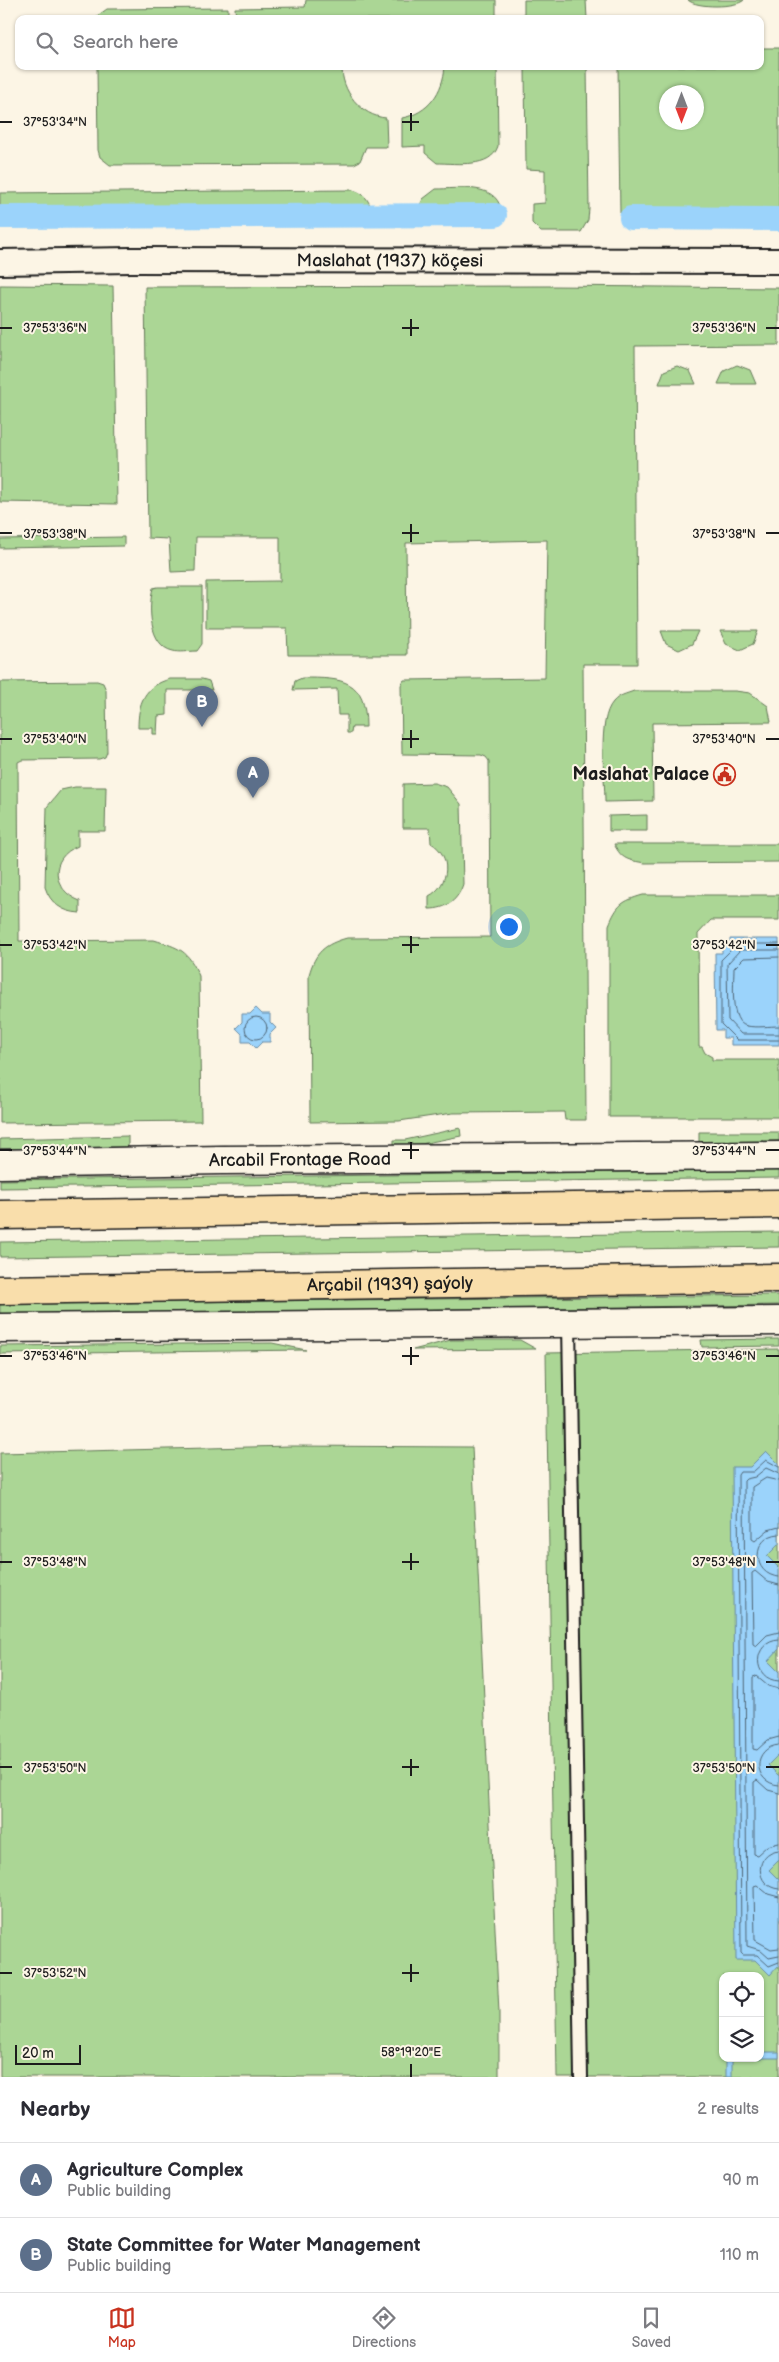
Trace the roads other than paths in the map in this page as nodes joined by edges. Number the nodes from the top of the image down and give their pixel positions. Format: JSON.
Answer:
{"nodes":[{"id":1,"x":779,"y":261,"type":"edge"},
{"id":2,"x":0,"y":262,"type":"edge"},
{"id":3,"x":779,"y":1156,"type":"edge"},
{"id":4,"x":0,"y":1164,"type":"edge"},
{"id":5,"x":779,"y":1204,"type":"edge"},
{"id":6,"x":0,"y":1215,"type":"edge"},
{"id":7,"x":779,"y":1278,"type":"edge"},
{"id":8,"x":0,"y":1290,"type":"edge"},
{"id":9,"x":779,"y":1321,"type":"edge"},
{"id":10,"x":569,"y":1323,"type":"junction"},
{"id":11,"x":0,"y":1328,"type":"edge"},
{"id":12,"x":581,"y":2077,"type":"edge"}],
"edges":[{"from":1,"to":2,"type":"street","name":"Maslahat (1937) köçesi"},
{"from":3,"to":4,"type":"street","name":"Arcabil Frontage Road"},
{"from":5,"to":6,"type":"main road"},
{"from":7,"to":8,"type":"main road","name":"Arçabil (1939) şaýoly"},
{"from":9,"to":10,"type":"street"},
{"from":10,"to":11,"type":"street"},
{"from":10,"to":12,"type":"lane"}]}
